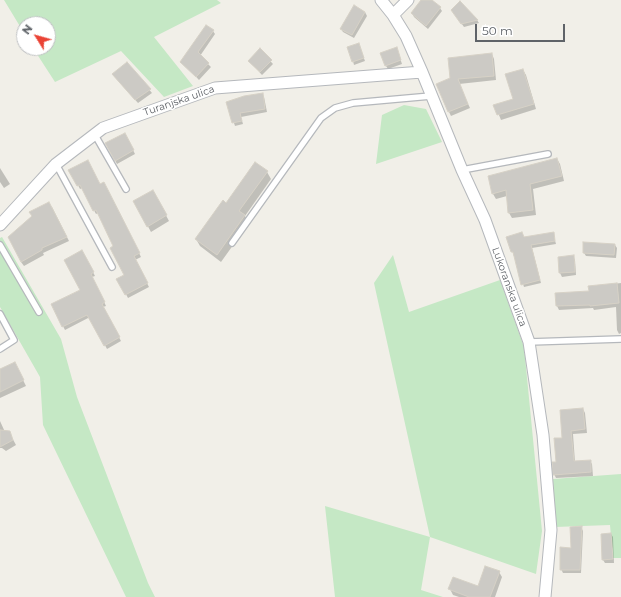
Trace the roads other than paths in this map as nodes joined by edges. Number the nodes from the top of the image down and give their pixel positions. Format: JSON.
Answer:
{"nodes":[{"id":1,"x":381,"y":0,"type":"edge"},
{"id":2,"x":408,"y":0,"type":"edge"},
{"id":3,"x":393,"y":15,"type":"junction"},
{"id":4,"x":422,"y":72,"type":"junction"},
{"id":5,"x":431,"y":96,"type":"junction"},
{"id":6,"x":95,"y":135,"type":"junction"},
{"id":7,"x":548,"y":154,"type":"dead end"},
{"id":8,"x":56,"y":164,"type":"junction"},
{"id":9,"x":462,"y":170,"type":"junction"},
{"id":10,"x":126,"y":189,"type":"dead end"},
{"id":11,"x":0,"y":225,"type":"edge"},
{"id":12,"x":232,"y":243,"type":"dead end"},
{"id":13,"x":0,"y":245,"type":"edge"},
{"id":14,"x":112,"y":267,"type":"dead end"},
{"id":15,"x":39,"y":312,"type":"dead end"},
{"id":16,"x":0,"y":314,"type":"edge"},
{"id":17,"x":621,"y":339,"type":"edge"},
{"id":18,"x":529,"y":342,"type":"junction"},
{"id":19,"x":0,"y":349,"type":"edge"},
{"id":20,"x":545,"y":597,"type":"edge"}],
"edges":[{"from":1,"to":3,"type":"street","name":"Lukoranska ulica"},
{"from":2,"to":3,"type":"street"},
{"from":3,"to":4,"type":"street","name":"Lukoranska ulica"},
{"from":4,"to":5,"type":"street","name":"Lukoranska ulica"},
{"from":4,"to":6,"type":"street","name":"Turanjska ulica"},
{"from":5,"to":9,"type":"street","name":"Lukoranska ulica"},
{"from":5,"to":12,"type":"lane"},
{"from":6,"to":8,"type":"street","name":"Turanjska ulica"},
{"from":6,"to":10,"type":"lane"},
{"from":7,"to":9,"type":"lane"},
{"from":8,"to":11,"type":"street","name":"Turanjska ulica"},
{"from":8,"to":14,"type":"lane"},
{"from":9,"to":18,"type":"street","name":"Lukoranska ulica"},
{"from":13,"to":15,"type":"lane"},
{"from":16,"to":19,"type":"lane"},
{"from":17,"to":18,"type":"lane"},
{"from":18,"to":20,"type":"street","name":"Lukoranska ulica"}]}
